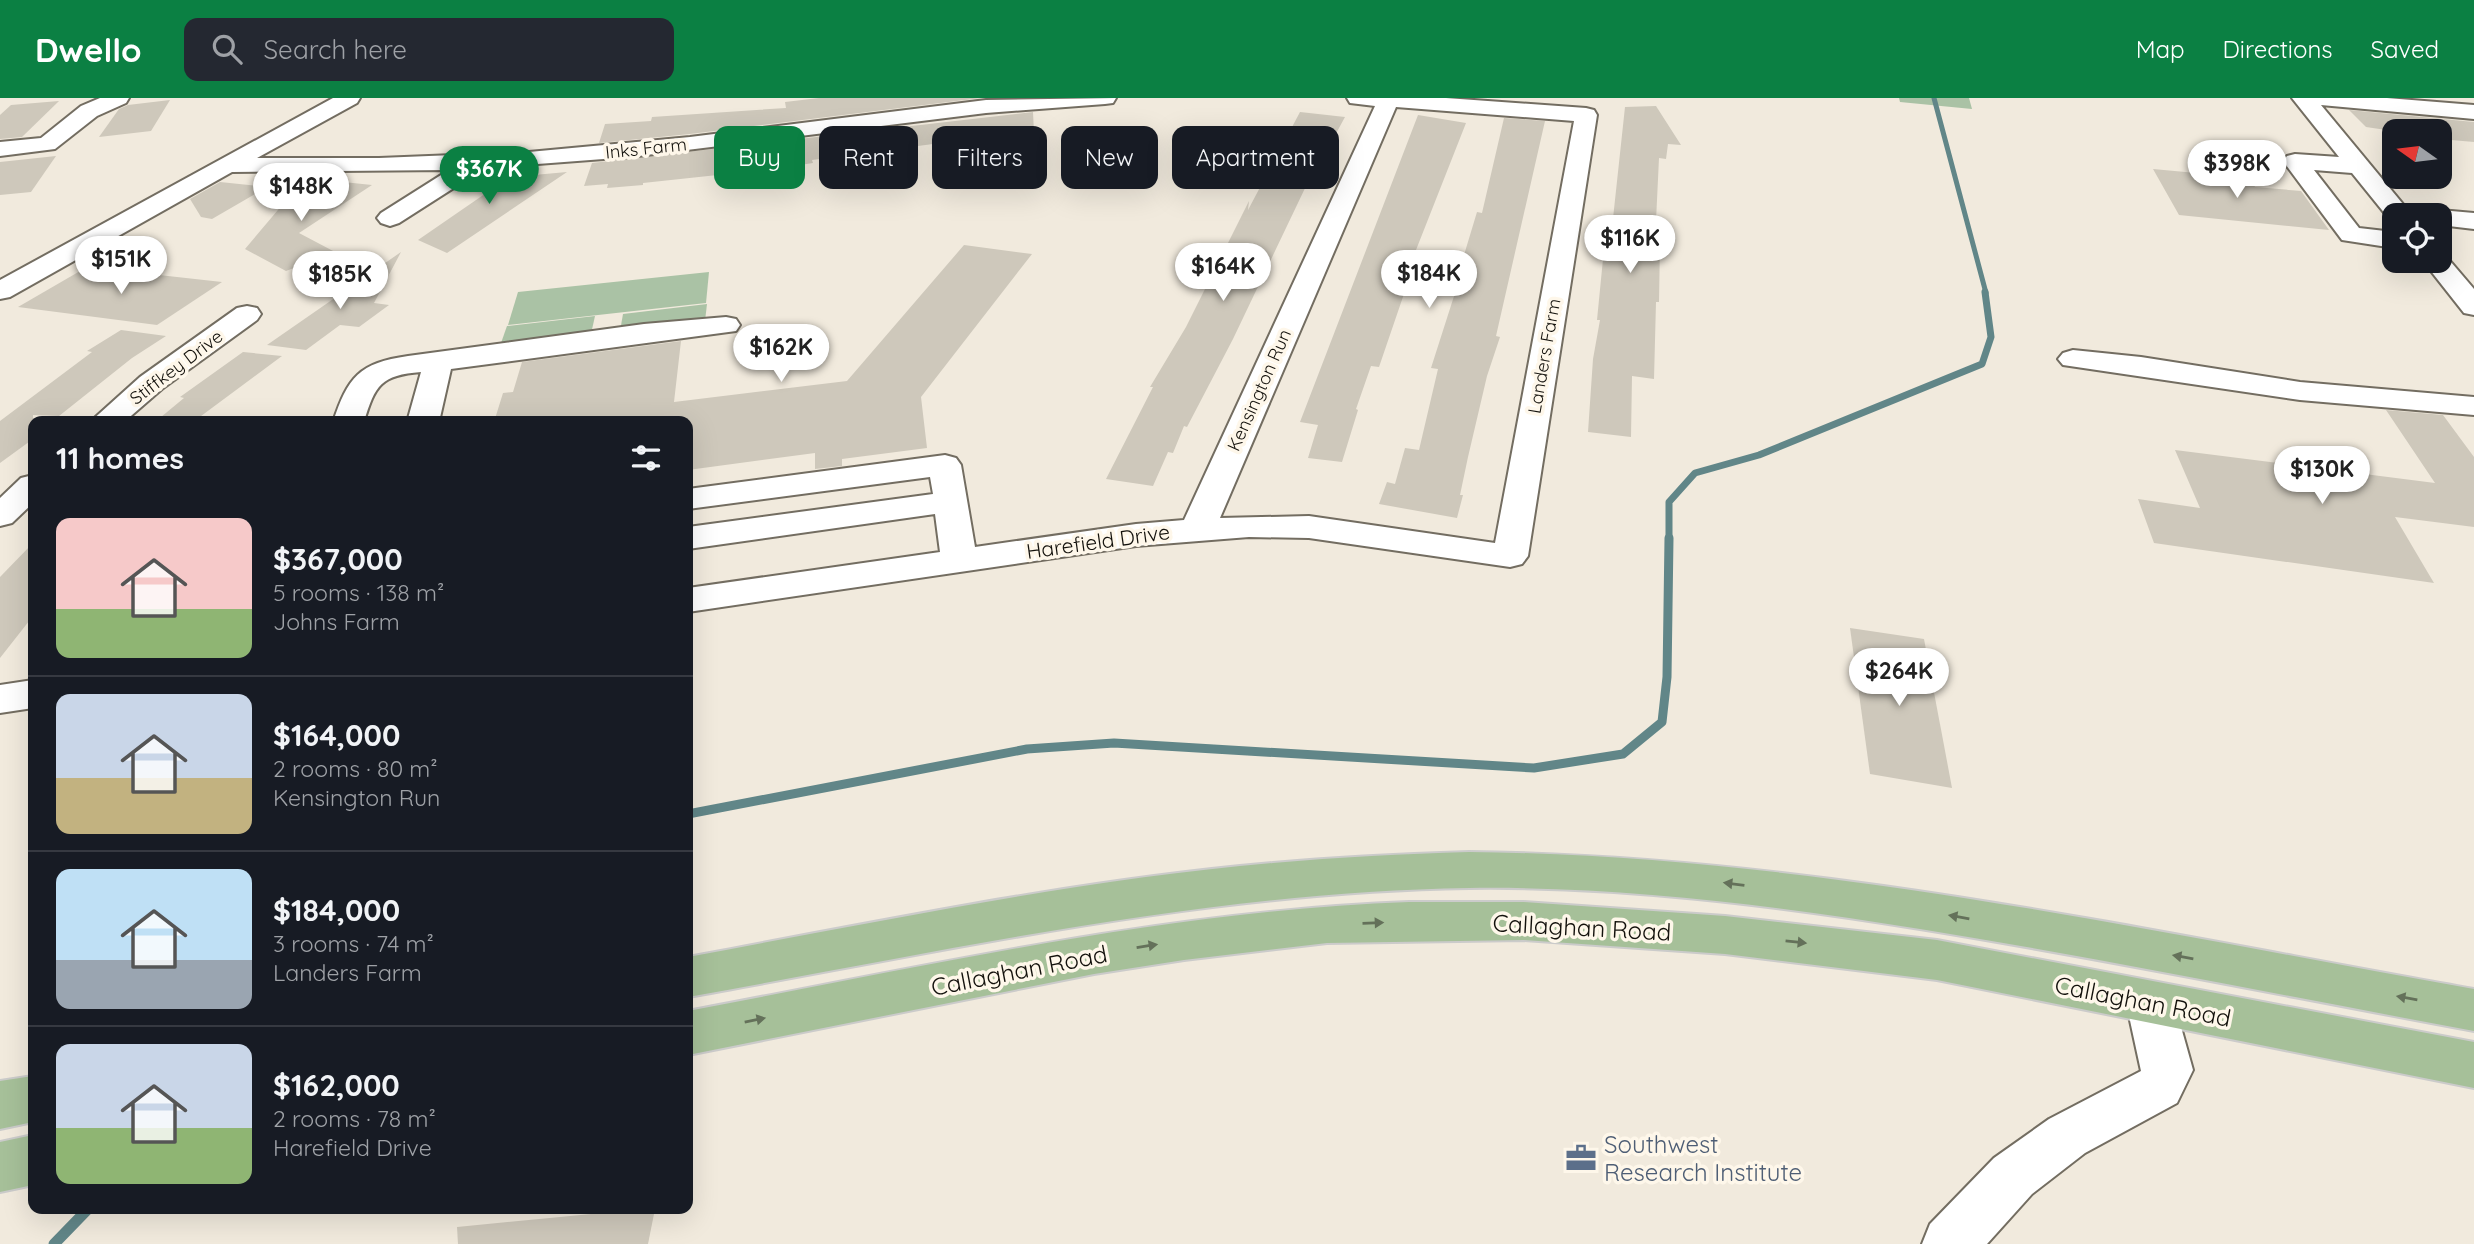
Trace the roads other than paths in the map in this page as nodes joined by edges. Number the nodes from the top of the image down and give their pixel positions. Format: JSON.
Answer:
{"nodes":[{"id":1,"x":118,"y":98,"type":"edge"},
{"id":2,"x":349,"y":98,"type":"edge"},
{"id":3,"x":1105,"y":98,"type":"edge"},
{"id":4,"x":1358,"y":98,"type":"edge"},
{"id":5,"x":2303,"y":98,"type":"edge"},
{"id":6,"x":2311,"y":98,"type":"edge"},
{"id":7,"x":1389,"y":99,"type":"edge"},
{"id":8,"x":2474,"y":112,"type":"edge"},
{"id":9,"x":0,"y":149,"type":"edge"},
{"id":10,"x":478,"y":162,"type":"junction"},
{"id":11,"x":227,"y":165,"type":"junction"},
{"id":12,"x":2359,"y":166,"type":"junction"},
{"id":13,"x":2393,"y":203,"type":"edge"},
{"id":14,"x":390,"y":218,"type":"dead end"},
{"id":15,"x":2452,"y":219,"type":"edge"},
{"id":16,"x":2474,"y":221,"type":"edge"},
{"id":17,"x":2382,"y":239,"type":"edge"},
{"id":18,"x":2452,"y":242,"type":"edge"},
{"id":19,"x":2474,"y":243,"type":"edge"},
{"id":20,"x":2446,"y":273,"type":"edge"},
{"id":21,"x":0,"y":291,"type":"edge"},
{"id":22,"x":2474,"y":307,"type":"edge"},
{"id":23,"x":247,"y":314,"type":"dead end"},
{"id":24,"x":726,"y":325,"type":"dead end"},
{"id":25,"x":2073,"y":359,"type":"dead end"},
{"id":26,"x":438,"y":362,"type":"junction"},
{"id":27,"x":2474,"y":406,"type":"edge"},
{"id":28,"x":112,"y":416,"type":"edge"},
{"id":29,"x":350,"y":416,"type":"edge"},
{"id":30,"x":424,"y":416,"type":"edge"},
{"id":31,"x":28,"y":490,"type":"edge"},
{"id":32,"x":693,"y":498,"type":"edge"},
{"id":33,"x":951,"y":502,"type":"junction"},
{"id":34,"x":0,"y":516,"type":"edge"},
{"id":35,"x":1198,"y":528,"type":"junction"},
{"id":36,"x":693,"y":537,"type":"edge"},
{"id":37,"x":1510,"y":556,"type":"joint"},
{"id":38,"x":959,"y":560,"type":"junction"},
{"id":39,"x":693,"y":599,"type":"edge"},
{"id":40,"x":28,"y":695,"type":"edge"},
{"id":41,"x":0,"y":699,"type":"edge"},
{"id":42,"x":693,"y":976,"type":"edge"},
{"id":43,"x":2150,"y":1002,"type":"junction"},
{"id":44,"x":2474,"y":1010,"type":"edge"},
{"id":45,"x":693,"y":1032,"type":"edge"},
{"id":46,"x":2474,"y":1065,"type":"edge"},
{"id":47,"x":28,"y":1100,"type":"edge"},
{"id":48,"x":0,"y":1105,"type":"edge"},
{"id":49,"x":28,"y":1161,"type":"edge"},
{"id":50,"x":0,"y":1167,"type":"edge"},
{"id":51,"x":1950,"y":1244,"type":"edge"}],
"edges":[{"from":1,"to":9,"type":"street"},
{"from":2,"to":11,"type":"street"},
{"from":3,"to":10,"type":"street","name":"Inks Farm"},
{"from":4,"to":7,"type":"street"},
{"from":5,"to":12,"type":"street"},
{"from":6,"to":8,"type":"street"},
{"from":7,"to":35,"type":"street","name":"Kensington Run"},
{"from":7,"to":37,"type":"street","name":"Landers Farm"},
{"from":10,"to":11,"type":"street","name":"Inks Farm"},
{"from":10,"to":14,"type":"street"},
{"from":11,"to":21,"type":"street"},
{"from":12,"to":13,"type":"street"},
{"from":12,"to":17,"type":"street"},
{"from":15,"to":16,"type":"street"},
{"from":18,"to":19,"type":"street"},
{"from":20,"to":22,"type":"street"},
{"from":23,"to":28,"type":"street","name":"Stiffkey Drive"},
{"from":24,"to":26,"type":"street"},
{"from":25,"to":27,"type":"street"},
{"from":26,"to":29,"type":"street"},
{"from":26,"to":30,"type":"street"},
{"from":31,"to":34,"type":"street"},
{"from":32,"to":33,"type":"street"},
{"from":33,"to":36,"type":"street"},
{"from":33,"to":38,"type":"street"},
{"from":35,"to":37,"type":"street","name":"Harefield Drive"},
{"from":35,"to":38,"type":"street","name":"Harefield Drive"},
{"from":38,"to":39,"type":"street","name":"Harefield Drive"},
{"from":40,"to":41,"type":"street"},
{"from":44,"to":42,"type":"main road","one_way":true},
{"from":45,"to":43,"type":"main road","name":"Callaghan Road","one_way":true},
{"from":43,"to":46,"type":"main road","name":"Callaghan Road"},
{"from":43,"to":51,"type":"street"},
{"from":47,"to":48,"type":"main road"},
{"from":49,"to":50,"type":"main road"}]}
